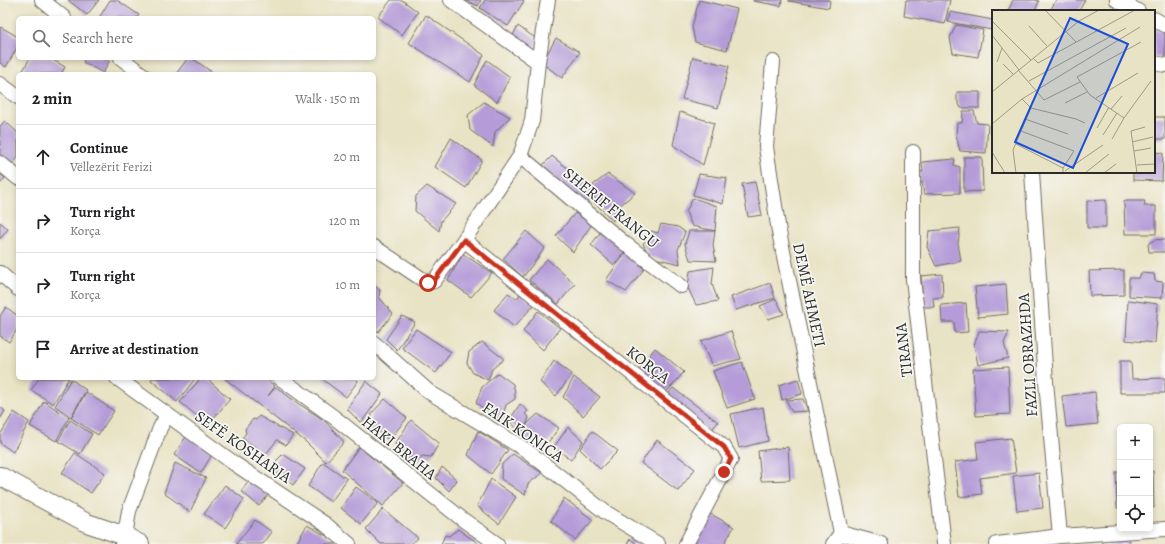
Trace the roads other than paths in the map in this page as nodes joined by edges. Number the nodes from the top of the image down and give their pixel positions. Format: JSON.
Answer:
{"nodes":[{"id":1,"x":42,"y":0,"type":"edge"},
{"id":2,"x":451,"y":0,"type":"edge"},
{"id":3,"x":548,"y":0,"type":"edge"},
{"id":4,"x":1117,"y":0,"type":"edge"},
{"id":5,"x":1136,"y":10,"type":"edge"},
{"id":6,"x":62,"y":16,"type":"edge"},
{"id":7,"x":1155,"y":20,"type":"edge"},
{"id":8,"x":1165,"y":25,"type":"edge"},
{"id":9,"x":124,"y":60,"type":"edge"},
{"id":10,"x":538,"y":62,"type":"junction"},
{"id":11,"x":773,"y":62,"type":"dead end"},
{"id":12,"x":1155,"y":63,"type":"edge"},
{"id":13,"x":1165,"y":65,"type":"edge"},
{"id":14,"x":139,"y":72,"type":"edge"},
{"id":15,"x":0,"y":84,"type":"edge"},
{"id":16,"x":16,"y":96,"type":"edge"},
{"id":17,"x":913,"y":152,"type":"dead end"},
{"id":18,"x":520,"y":156,"type":"junction"},
{"id":19,"x":0,"y":163,"type":"edge"},
{"id":20,"x":1032,"y":173,"type":"edge"},
{"id":21,"x":16,"y":176,"type":"edge"},
{"id":22,"x":464,"y":240,"type":"junction"},
{"id":23,"x":376,"y":248,"type":"edge"},
{"id":24,"x":0,"y":273,"type":"edge"},
{"id":25,"x":681,"y":286,"type":"dead end"},
{"id":26,"x":16,"y":287,"type":"edge"},
{"id":27,"x":376,"y":345,"type":"edge"},
{"id":28,"x":120,"y":380,"type":"edge"},
{"id":29,"x":283,"y":380,"type":"edge"},
{"id":30,"x":167,"y":415,"type":"junction"},
{"id":31,"x":0,"y":476,"type":"edge"},
{"id":32,"x":1165,"y":529,"type":"edge"},
{"id":33,"x":841,"y":533,"type":"junction"},
{"id":34,"x":1060,"y":536,"type":"junction"},
{"id":35,"x":129,"y":541,"type":"edge"},
{"id":36,"x":349,"y":544,"type":"edge"},
{"id":37,"x":497,"y":544,"type":"edge"},
{"id":38,"x":658,"y":544,"type":"edge"},
{"id":39,"x":686,"y":544,"type":"edge"},
{"id":40,"x":832,"y":544,"type":"edge"},
{"id":41,"x":881,"y":544,"type":"edge"},
{"id":42,"x":944,"y":544,"type":"edge"},
{"id":43,"x":997,"y":544,"type":"edge"}],
"edges":[{"from":1,"to":6,"type":"street"},
{"from":2,"to":10,"type":"street"},
{"from":3,"to":10,"type":"street"},
{"from":4,"to":5,"type":"street"},
{"from":7,"to":8,"type":"street"},
{"from":9,"to":14,"type":"street"},
{"from":10,"to":18,"type":"street"},
{"from":11,"to":33,"type":"street","name":"DEMË AHMETI"},
{"from":12,"to":13,"type":"street"},
{"from":15,"to":16,"type":"street"},
{"from":17,"to":42,"type":"street","name":"TIRANA"},
{"from":18,"to":22,"type":"street"},
{"from":18,"to":25,"type":"street","name":"SHERIF FRANGU"},
{"from":19,"to":21,"type":"street"},
{"from":20,"to":34,"type":"street","name":"FAZLI OBRAZHDA"},
{"from":22,"to":23,"type":"street"},
{"from":22,"to":39,"type":"street","name":"KORÇA"},
{"from":24,"to":26,"type":"street"},
{"from":27,"to":38,"type":"street","name":"FAIK KONICA"},
{"from":28,"to":30,"type":"street","name":"SEFË KOSHARJA"},
{"from":29,"to":37,"type":"street","name":"HAKI BRAHA"},
{"from":30,"to":35,"type":"street"},
{"from":30,"to":36,"type":"street","name":"SEFË KOSHARJA"},
{"from":31,"to":35,"type":"street"},
{"from":32,"to":34,"type":"street"},
{"from":33,"to":40,"type":"street"},
{"from":33,"to":41,"type":"street"},
{"from":34,"to":43,"type":"street"}]}
